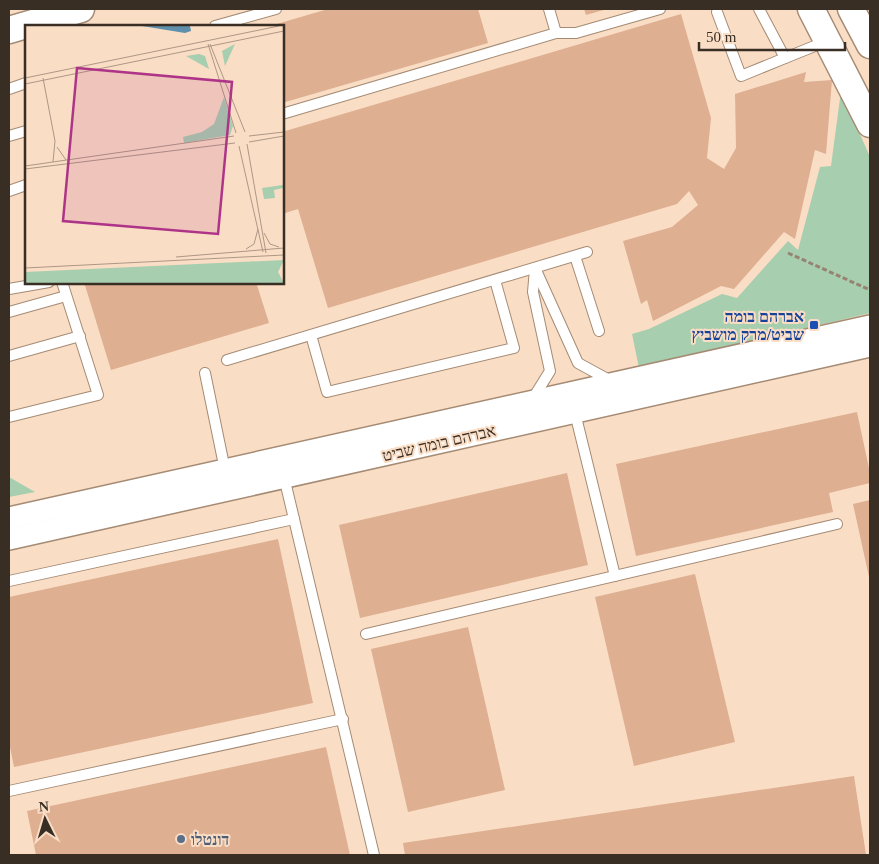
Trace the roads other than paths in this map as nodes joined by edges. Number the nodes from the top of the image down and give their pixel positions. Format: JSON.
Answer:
{"nodes":[{"id":1,"x":276,"y":9,"type":"edge"},
{"id":2,"x":549,"y":9,"type":"edge"},
{"id":3,"x":660,"y":9,"type":"edge"},
{"id":4,"x":759,"y":9,"type":"edge"},
{"id":5,"x":811,"y":9,"type":"edge"},
{"id":6,"x":717,"y":12,"type":"dead end"},
{"id":7,"x":859,"y":12,"type":"edge"},
{"id":8,"x":65,"y":14,"type":"edge"},
{"id":9,"x":25,"y":25,"type":"edge"},
{"id":10,"x":26,"y":25,"type":"edge"},
{"id":11,"x":219,"y":25,"type":"edge"},
{"id":12,"x":9,"y":30,"type":"edge"},
{"id":13,"x":556,"y":33,"type":"junction"},
{"id":14,"x":828,"y":41,"type":"junction"},
{"id":15,"x":870,"y":44,"type":"edge"},
{"id":16,"x":785,"y":58,"type":"junction"},
{"id":17,"x":25,"y":83,"type":"edge"},
{"id":18,"x":9,"y":89,"type":"edge"},
{"id":19,"x":284,"y":113,"type":"edge"},
{"id":20,"x":870,"y":124,"type":"edge"},
{"id":21,"x":25,"y":131,"type":"edge"},
{"id":22,"x":9,"y":136,"type":"edge"},
{"id":23,"x":25,"y":186,"type":"edge"},
{"id":24,"x":9,"y":191,"type":"edge"},
{"id":25,"x":588,"y":252,"type":"dead end"},
{"id":26,"x":575,"y":256,"type":"junction"},
{"id":27,"x":535,"y":268,"type":"junction"},
{"id":28,"x":496,"y":280,"type":"junction"},
{"id":29,"x":38,"y":284,"type":"edge"},
{"id":30,"x":63,"y":284,"type":"edge"},
{"id":31,"x":9,"y":289,"type":"edge"},
{"id":32,"x":66,"y":296,"type":"junction"},
{"id":33,"x":9,"y":312,"type":"edge"},
{"id":34,"x":870,"y":326,"type":"edge"},
{"id":35,"x":598,"y":331,"type":"dead end"},
{"id":36,"x":80,"y":336,"type":"junction"},
{"id":37,"x":310,"y":336,"type":"junction"},
{"id":38,"x":870,"y":346,"type":"edge"},
{"id":39,"x":9,"y":356,"type":"edge"},
{"id":40,"x":228,"y":360,"type":"dead end"},
{"id":41,"x":205,"y":373,"type":"dead end"},
{"id":42,"x":614,"y":383,"type":"junction"},
{"id":43,"x":532,"y":401,"type":"junction"},
{"id":44,"x":575,"y":413,"type":"junction"},
{"id":45,"x":9,"y":417,"type":"edge"},
{"id":46,"x":225,"y":470,"type":"junction"},
{"id":47,"x":284,"y":477,"type":"junction"},
{"id":48,"x":9,"y":518,"type":"edge"},
{"id":49,"x":294,"y":519,"type":"junction"},
{"id":50,"x":837,"y":524,"type":"dead end"},
{"id":51,"x":9,"y":539,"type":"edge"},
{"id":52,"x":616,"y":576,"type":"junction"},
{"id":53,"x":9,"y":581,"type":"edge"},
{"id":54,"x":366,"y":634,"type":"dead end"},
{"id":55,"x":343,"y":719,"type":"junction"},
{"id":56,"x":9,"y":791,"type":"edge"},
{"id":57,"x":374,"y":855,"type":"edge"}],
"edges":[{"from":1,"to":11,"type":"lane"},
{"from":2,"to":13,"type":"lane"},
{"from":3,"to":13,"type":"lane"},
{"from":4,"to":16,"type":"lane"},
{"from":5,"to":14,"type":"street"},
{"from":6,"to":16,"type":"lane"},
{"from":7,"to":15,"type":"street"},
{"from":8,"to":10,"type":"street"},
{"from":9,"to":12,"type":"street"},
{"from":13,"to":19,"type":"lane"},
{"from":14,"to":16,"type":"lane"},
{"from":14,"to":20,"type":"street"},
{"from":17,"to":18,"type":"lane"},
{"from":21,"to":22,"type":"lane"},
{"from":23,"to":24,"type":"lane"},
{"from":25,"to":26,"type":"lane"},
{"from":26,"to":27,"type":"lane"},
{"from":26,"to":35,"type":"lane"},
{"from":27,"to":28,"type":"lane"},
{"from":27,"to":42,"type":"lane"},
{"from":27,"to":43,"type":"lane"},
{"from":28,"to":37,"type":"lane"},
{"from":28,"to":37,"type":"lane"},
{"from":29,"to":31,"type":"lane"},
{"from":30,"to":32,"type":"lane"},
{"from":32,"to":33,"type":"lane"},
{"from":32,"to":36,"type":"lane"},
{"from":34,"to":42,"type":"street","name":"אברהם בומה שביט"},
{"from":36,"to":39,"type":"lane"},
{"from":36,"to":45,"type":"lane"},
{"from":37,"to":40,"type":"lane"},
{"from":38,"to":44,"type":"street","name":"אברהם בומה שביט"},
{"from":41,"to":46,"type":"lane"},
{"from":42,"to":43,"type":"street","name":"אברהם בומה שביט"},
{"from":43,"to":46,"type":"street","name":"אברהם בומה שביט"},
{"from":44,"to":47,"type":"street","name":"אברהם בומה שביט"},
{"from":44,"to":52,"type":"lane"},
{"from":46,"to":48,"type":"street","name":"אברהם בומה שביט"},
{"from":47,"to":49,"type":"lane"},
{"from":47,"to":51,"type":"street","name":"אברהם בומה שביט"},
{"from":49,"to":53,"type":"lane"},
{"from":49,"to":55,"type":"lane"},
{"from":50,"to":52,"type":"lane"},
{"from":52,"to":54,"type":"lane"},
{"from":55,"to":56,"type":"lane"},
{"from":55,"to":57,"type":"lane"}]}
